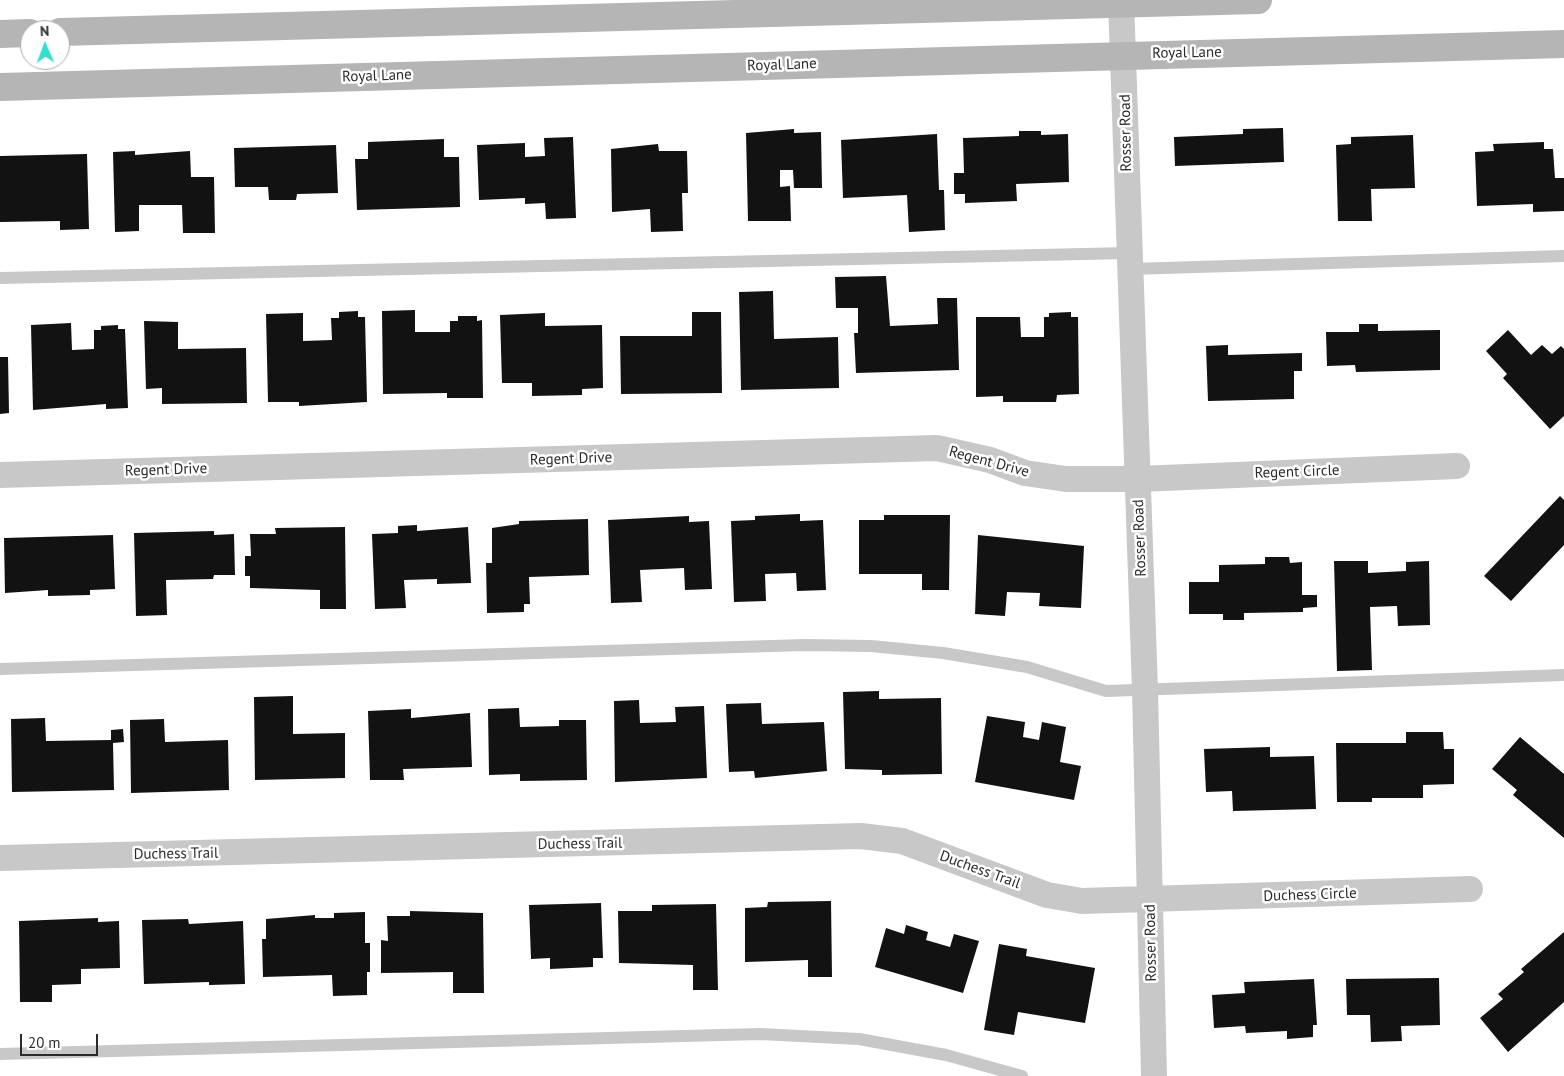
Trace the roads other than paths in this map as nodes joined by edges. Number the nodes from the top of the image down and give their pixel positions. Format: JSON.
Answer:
{"nodes":[{"id":1,"x":1258,"y":0,"type":"edge"},
{"id":2,"x":1121,"y":2,"type":"edge"},
{"id":3,"x":70,"y":32,"type":"edge"},
{"id":4,"x":20,"y":33,"type":"edge"},
{"id":5,"x":0,"y":34,"type":"edge"},
{"id":6,"x":1564,"y":44,"type":"edge"},
{"id":7,"x":1124,"y":55,"type":"junction"},
{"id":8,"x":0,"y":87,"type":"edge"},
{"id":9,"x":1564,"y":256,"type":"edge"},
{"id":10,"x":1129,"y":261,"type":"junction"},
{"id":11,"x":0,"y":278,"type":"edge"},
{"id":12,"x":1457,"y":466,"type":"dead end"},
{"id":13,"x":0,"y":475,"type":"edge"},
{"id":14,"x":1138,"y":479,"type":"junction"},
{"id":15,"x":0,"y":669,"type":"edge"},
{"id":16,"x":1564,"y":675,"type":"edge"},
{"id":17,"x":1145,"y":690,"type":"junction"},
{"id":18,"x":0,"y":858,"type":"edge"},
{"id":19,"x":1470,"y":889,"type":"dead end"},
{"id":20,"x":1150,"y":900,"type":"junction"},
{"id":21,"x":0,"y":1054,"type":"edge"},
{"id":22,"x":1022,"y":1076,"type":"edge"},
{"id":23,"x":1154,"y":1076,"type":"edge"}],
"edges":[{"from":1,"to":2,"type":"main road"},
{"from":2,"to":3,"type":"main road"},
{"from":2,"to":7,"type":"street","name":"Rosser Road"},
{"from":4,"to":5,"type":"main road"},
{"from":6,"to":7,"type":"main road","name":"Royal Lane"},
{"from":7,"to":8,"type":"main road","name":"Royal Lane"},
{"from":7,"to":10,"type":"street","name":"Rosser Road"},
{"from":9,"to":10,"type":"lane"},
{"from":10,"to":11,"type":"lane"},
{"from":10,"to":14,"type":"street","name":"Rosser Road"},
{"from":12,"to":14,"type":"street","name":"Regent Circle"},
{"from":13,"to":14,"type":"street","name":"Regent Drive"},
{"from":14,"to":17,"type":"street","name":"Rosser Road"},
{"from":15,"to":17,"type":"lane"},
{"from":16,"to":17,"type":"lane"},
{"from":17,"to":20,"type":"street","name":"Rosser Road"},
{"from":18,"to":20,"type":"street","name":"Duchess Trail"},
{"from":19,"to":20,"type":"street","name":"Duchess Circle"},
{"from":20,"to":23,"type":"street","name":"Rosser Road"},
{"from":21,"to":22,"type":"lane"}]}
